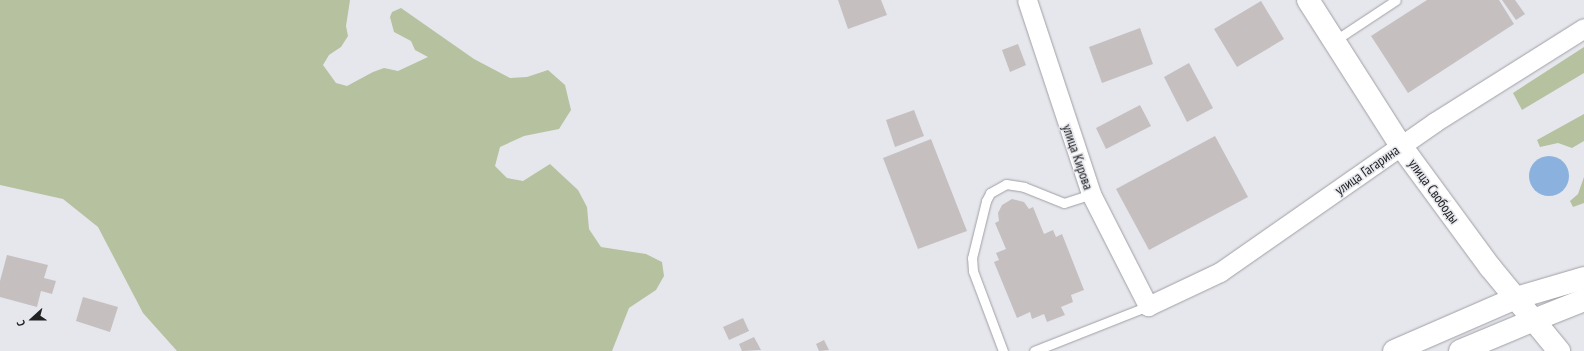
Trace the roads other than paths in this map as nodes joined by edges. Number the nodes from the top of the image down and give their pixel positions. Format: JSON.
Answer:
{"nodes":[{"id":1,"x":1027,"y":0,"type":"edge"},
{"id":2,"x":1308,"y":0,"type":"edge"},
{"id":3,"x":1396,"y":0,"type":"edge"},
{"id":4,"x":1584,"y":28,"type":"edge"},
{"id":5,"x":1334,"y":41,"type":"junction"},
{"id":6,"x":1401,"y":146,"type":"junction"},
{"id":7,"x":1091,"y":194,"type":"junction"},
{"id":8,"x":1584,"y":278,"type":"edge"},
{"id":9,"x":1516,"y":298,"type":"junction"},
{"id":10,"x":1584,"y":300,"type":"edge"},
{"id":11,"x":1148,"y":306,"type":"junction"},
{"id":12,"x":1534,"y":320,"type":"junction"},
{"id":13,"x":1003,"y":351,"type":"edge"},
{"id":14,"x":1034,"y":351,"type":"edge"},
{"id":15,"x":1394,"y":351,"type":"edge"},
{"id":16,"x":1460,"y":351,"type":"edge"},
{"id":17,"x":1559,"y":351,"type":"edge"}],
"edges":[{"from":1,"to":7,"type":"street","name":"улица Кирова"},
{"from":2,"to":5,"type":"main road","name":"улица Свободы"},
{"from":3,"to":5,"type":"lane"},
{"from":4,"to":6,"type":"street","name":"улица Гагарина"},
{"from":5,"to":6,"type":"main road","name":"улица Свободы"},
{"from":6,"to":9,"type":"main road","name":"улица Свободы"},
{"from":6,"to":11,"type":"street","name":"улица Гагарина"},
{"from":7,"to":11,"type":"street","name":"улица Кирова"},
{"from":7,"to":13,"type":"lane"},
{"from":8,"to":9,"type":"main road"},
{"from":9,"to":12,"type":"main road","name":"улица Свободы"},
{"from":9,"to":15,"type":"main road"},
{"from":10,"to":12,"type":"main road"},
{"from":11,"to":14,"type":"lane"},
{"from":12,"to":16,"type":"main road"},
{"from":12,"to":17,"type":"main road","name":"улица Свободы"}]}
